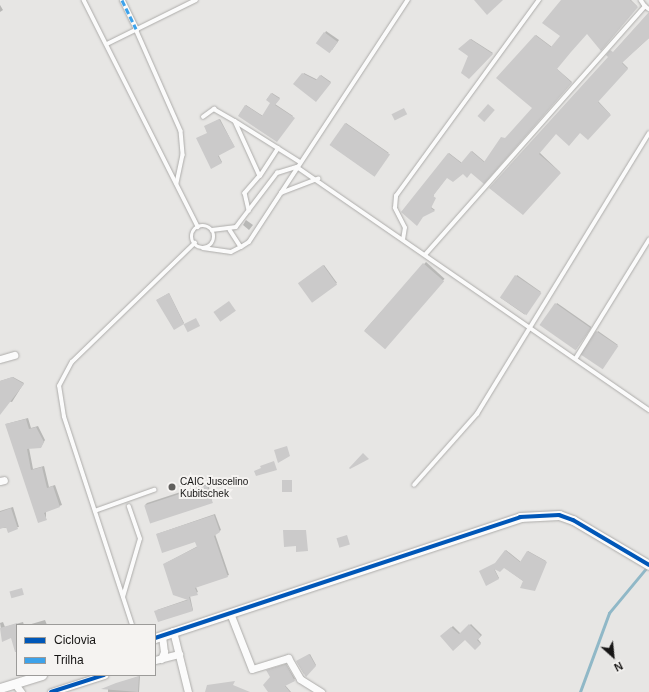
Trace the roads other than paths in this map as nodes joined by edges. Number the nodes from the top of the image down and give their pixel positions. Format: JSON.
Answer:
{"nodes":[{"id":1,"x":84,"y":0,"type":"edge"},
{"id":2,"x":122,"y":0,"type":"edge"},
{"id":3,"x":196,"y":0,"type":"edge"},
{"id":4,"x":408,"y":0,"type":"edge"},
{"id":5,"x":539,"y":0,"type":"edge"},
{"id":6,"x":641,"y":0,"type":"edge"},
{"id":7,"x":647,"y":7,"type":"edge"},
{"id":8,"x":136,"y":29,"type":"junction"},
{"id":9,"x":107,"y":44,"type":"junction"},
{"id":10,"x":203,"y":117,"type":"dead end"},
{"id":11,"x":234,"y":121,"type":"junction"},
{"id":12,"x":649,"y":132,"type":"edge"},
{"id":13,"x":278,"y":148,"type":"junction"},
{"id":14,"x":300,"y":162,"type":"junction"},
{"id":15,"x":297,"y":167,"type":"junction"},
{"id":16,"x":260,"y":176,"type":"junction"},
{"id":17,"x":318,"y":179,"type":"junction"},
{"id":18,"x":177,"y":183,"type":"junction"},
{"id":19,"x":281,"y":193,"type":"junction"},
{"id":20,"x":249,"y":211,"type":"junction"},
{"id":21,"x":198,"y":227,"type":"junction"},
{"id":22,"x":212,"y":230,"type":"junction"},
{"id":23,"x":230,"y":230,"type":"junction"},
{"id":24,"x":403,"y":240,"type":"junction"},
{"id":25,"x":649,"y":240,"type":"edge"},
{"id":26,"x":195,"y":243,"type":"junction"},
{"id":27,"x":241,"y":247,"type":"junction"},
{"id":28,"x":203,"y":248,"type":"junction"},
{"id":29,"x":425,"y":255,"type":"junction"},
{"id":30,"x":527,"y":326,"type":"junction"},
{"id":31,"x":14,"y":355,"type":"dead end"},
{"id":32,"x":576,"y":358,"type":"junction"},
{"id":33,"x":0,"y":360,"type":"edge"},
{"id":34,"x":649,"y":410,"type":"edge"},
{"id":35,"x":414,"y":485,"type":"dead end"},
{"id":36,"x":154,"y":490,"type":"dead end"},
{"id":37,"x":129,"y":507,"type":"dead end"},
{"id":38,"x":95,"y":511,"type":"junction"},
{"id":39,"x":649,"y":565,"type":"edge"},
{"id":40,"x":123,"y":597,"type":"junction"},
{"id":41,"x":230,"y":613,"type":"junction"},
{"id":42,"x":132,"y":624,"type":"edge"},
{"id":43,"x":173,"y":631,"type":"junction"},
{"id":44,"x":158,"y":637,"type":"edge"},
{"id":45,"x":179,"y":654,"type":"junction"},
{"id":46,"x":158,"y":659,"type":"edge"},
{"id":47,"x":39,"y":676,"type":"edge"},
{"id":48,"x":98,"y":676,"type":"edge"},
{"id":49,"x":85,"y":678,"type":"edge"},
{"id":50,"x":15,"y":684,"type":"junction"},
{"id":51,"x":0,"y":688,"type":"edge"},
{"id":52,"x":21,"y":692,"type":"edge"},
{"id":53,"x":51,"y":692,"type":"edge"},
{"id":54,"x":188,"y":692,"type":"edge"},
{"id":55,"x":320,"y":692,"type":"edge"}],
"edges":[{"from":1,"to":9,"type":"lane"},
{"from":2,"to":8,"type":"street"},
{"from":3,"to":8,"type":"lane"},
{"from":4,"to":14,"type":"lane"},
{"from":5,"to":24,"type":"lane"},
{"from":6,"to":7,"type":"lane"},
{"from":7,"to":29,"type":"lane"},
{"from":8,"to":9,"type":"lane"},
{"from":8,"to":18,"type":"lane"},
{"from":9,"to":18,"type":"lane"},
{"from":10,"to":11,"type":"lane"},
{"from":11,"to":13,"type":"lane"},
{"from":11,"to":16,"type":"lane"},
{"from":12,"to":30,"type":"lane"},
{"from":13,"to":14,"type":"lane"},
{"from":13,"to":16,"type":"lane"},
{"from":14,"to":15,"type":"lane"},
{"from":15,"to":17,"type":"lane"},
{"from":15,"to":19,"type":"lane"},
{"from":15,"to":20,"type":"lane"},
{"from":16,"to":20,"type":"lane"},
{"from":17,"to":19,"type":"lane"},
{"from":17,"to":24,"type":"lane"},
{"from":18,"to":21,"type":"lane"},
{"from":19,"to":27,"type":"lane"},
{"from":20,"to":23,"type":"lane"},
{"from":21,"to":22,"type":"lane"},
{"from":21,"to":26,"type":"lane"},
{"from":22,"to":23,"type":"lane"},
{"from":22,"to":28,"type":"lane"},
{"from":23,"to":27,"type":"lane"},
{"from":24,"to":29,"type":"lane"},
{"from":25,"to":32,"type":"lane"},
{"from":26,"to":28,"type":"lane"},
{"from":26,"to":38,"type":"lane"},
{"from":27,"to":28,"type":"lane"},
{"from":29,"to":30,"type":"lane"},
{"from":30,"to":32,"type":"lane"},
{"from":30,"to":35,"type":"lane"},
{"from":31,"to":33,"type":"street"},
{"from":32,"to":34,"type":"lane"},
{"from":36,"to":38,"type":"lane"},
{"from":37,"to":40,"type":"lane"},
{"from":38,"to":40,"type":"lane"},
{"from":39,"to":41,"type":"street"},
{"from":40,"to":42,"type":"lane"},
{"from":41,"to":43,"type":"street"},
{"from":41,"to":55,"type":"street"},
{"from":43,"to":44,"type":"street"},
{"from":43,"to":45,"type":"street"},
{"from":44,"to":46,"type":"street"},
{"from":45,"to":46,"type":"street"},
{"from":45,"to":54,"type":"street"},
{"from":47,"to":50,"type":"street"},
{"from":48,"to":49,"type":"street"},
{"from":49,"to":53,"type":"street"},
{"from":50,"to":51,"type":"street"},
{"from":50,"to":52,"type":"street"}]}
